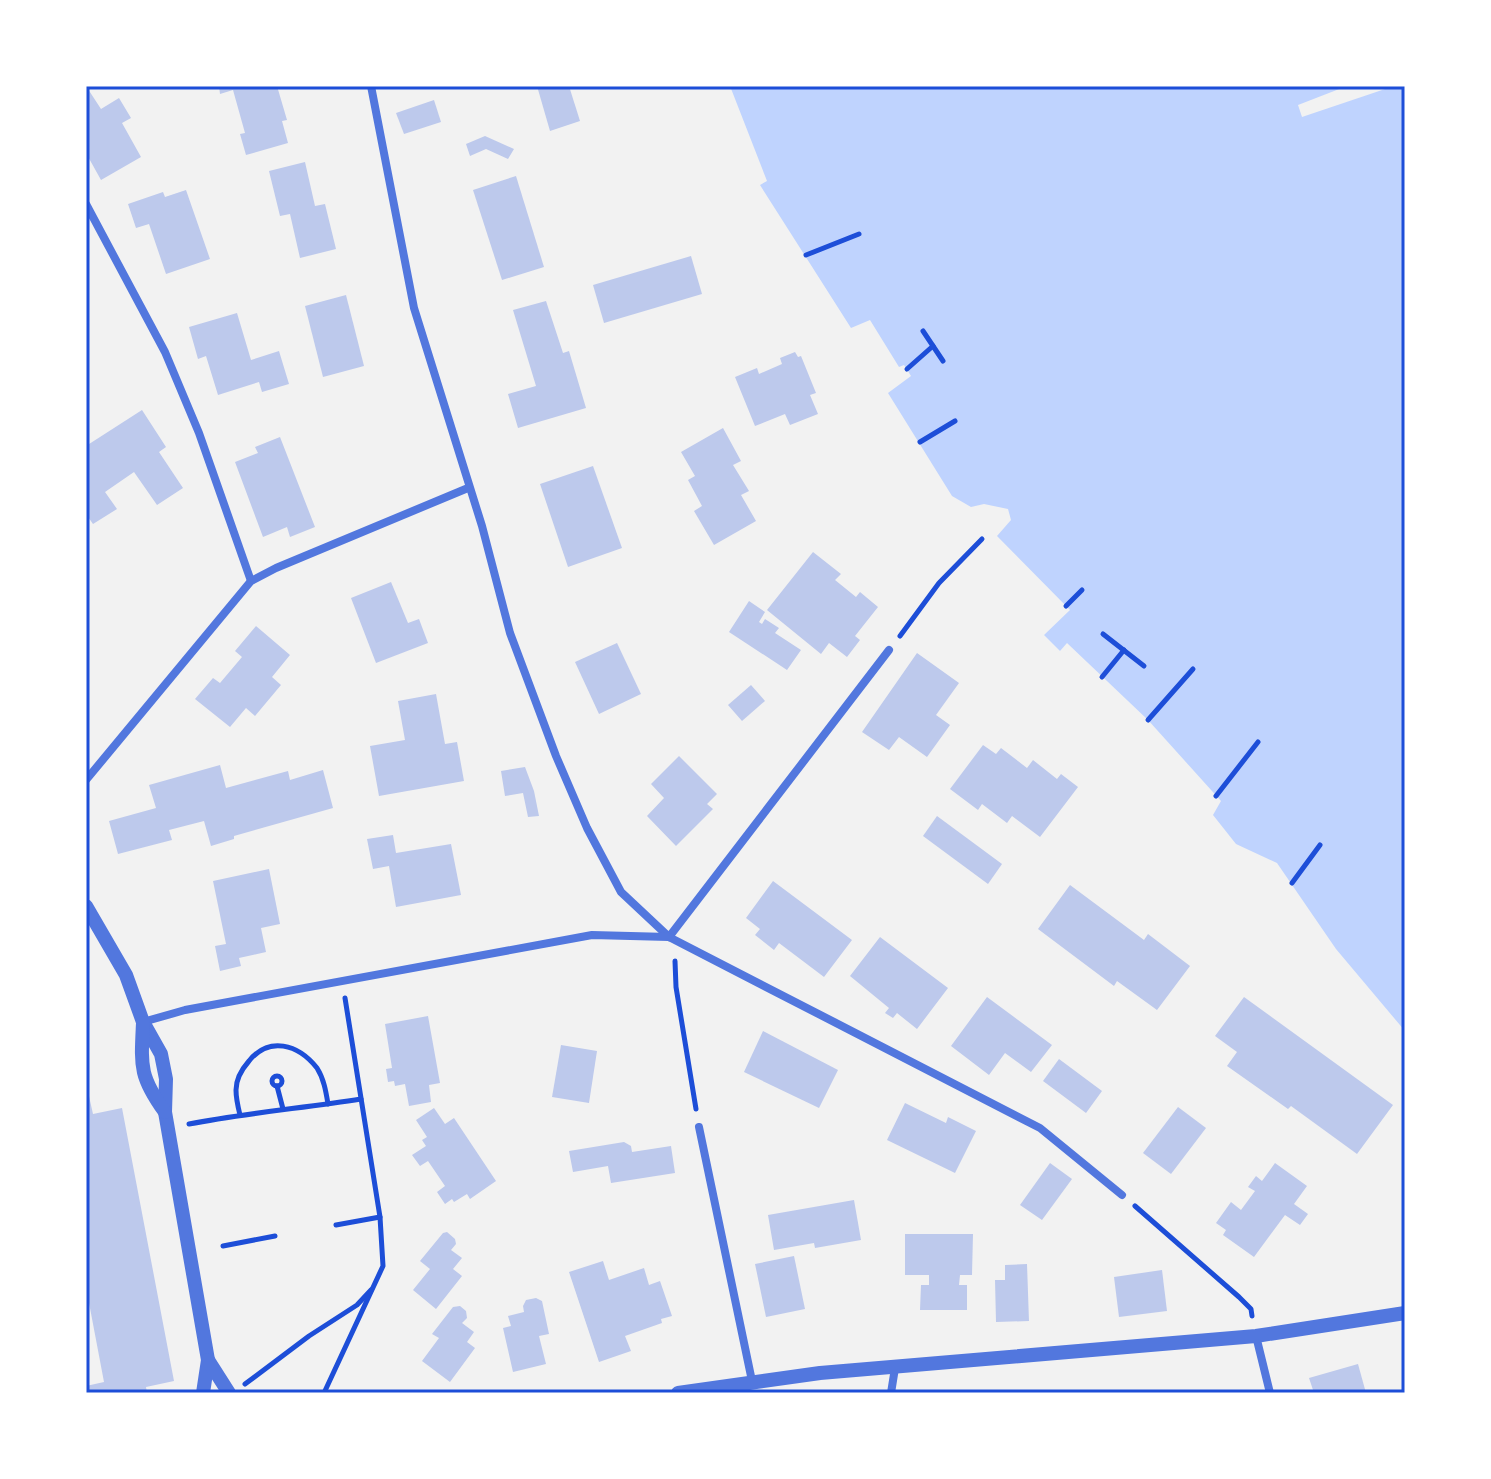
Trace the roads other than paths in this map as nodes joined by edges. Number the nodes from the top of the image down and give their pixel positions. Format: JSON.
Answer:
{"nodes":[{"id":1,"x":371,"y":86,"type":"edge"},
{"id":2,"x":86,"y":204,"type":"edge"},
{"id":3,"x":468,"y":488,"type":"junction"},
{"id":4,"x":251,"y":581,"type":"junction"},
{"id":5,"x":889,"y":650,"type":"road end"},
{"id":6,"x":86,"y":780,"type":"edge"},
{"id":7,"x":86,"y":906,"type":"edge"},
{"id":8,"x":669,"y":937,"type":"junction"},
{"id":9,"x":143,"y":1022,"type":"junction"},
{"id":10,"x":165,"y":1112,"type":"junction"},
{"id":11,"x":699,"y":1127,"type":"road end"},
{"id":12,"x":1122,"y":1195,"type":"road end"},
{"id":13,"x":1405,"y":1313,"type":"edge"},
{"id":14,"x":1256,"y":1336,"type":"junction"},
{"id":15,"x":208,"y":1360,"type":"junction"},
{"id":16,"x":895,"y":1368,"type":"junction"},
{"id":17,"x":752,"y":1381,"type":"junction"},
{"id":18,"x":203,"y":1393,"type":"edge"},
{"id":19,"x":229,"y":1393,"type":"edge"},
{"id":20,"x":678,"y":1393,"type":"edge"},
{"id":21,"x":891,"y":1393,"type":"edge"},
{"id":22,"x":1270,"y":1393,"type":"edge"}],
"edges":[{"from":1,"to":3,"type":"street"},
{"from":2,"to":4,"type":"street"},
{"from":3,"to":4,"type":"street"},
{"from":3,"to":8,"type":"street"},
{"from":4,"to":6,"type":"street"},
{"from":5,"to":8,"type":"street"},
{"from":7,"to":9,"type":"street"},
{"from":8,"to":9,"type":"street"},
{"from":8,"to":12,"type":"street"},
{"from":9,"to":10,"type":"street"},
{"from":9,"to":10,"type":"street"},
{"from":10,"to":15,"type":"street"},
{"from":11,"to":17,"type":"street"},
{"from":13,"to":14,"type":"street"},
{"from":14,"to":16,"type":"street"},
{"from":14,"to":22,"type":"street"},
{"from":15,"to":18,"type":"street"},
{"from":15,"to":19,"type":"street"},
{"from":16,"to":17,"type":"street"},
{"from":16,"to":21,"type":"street"},
{"from":17,"to":20,"type":"street"}]}
